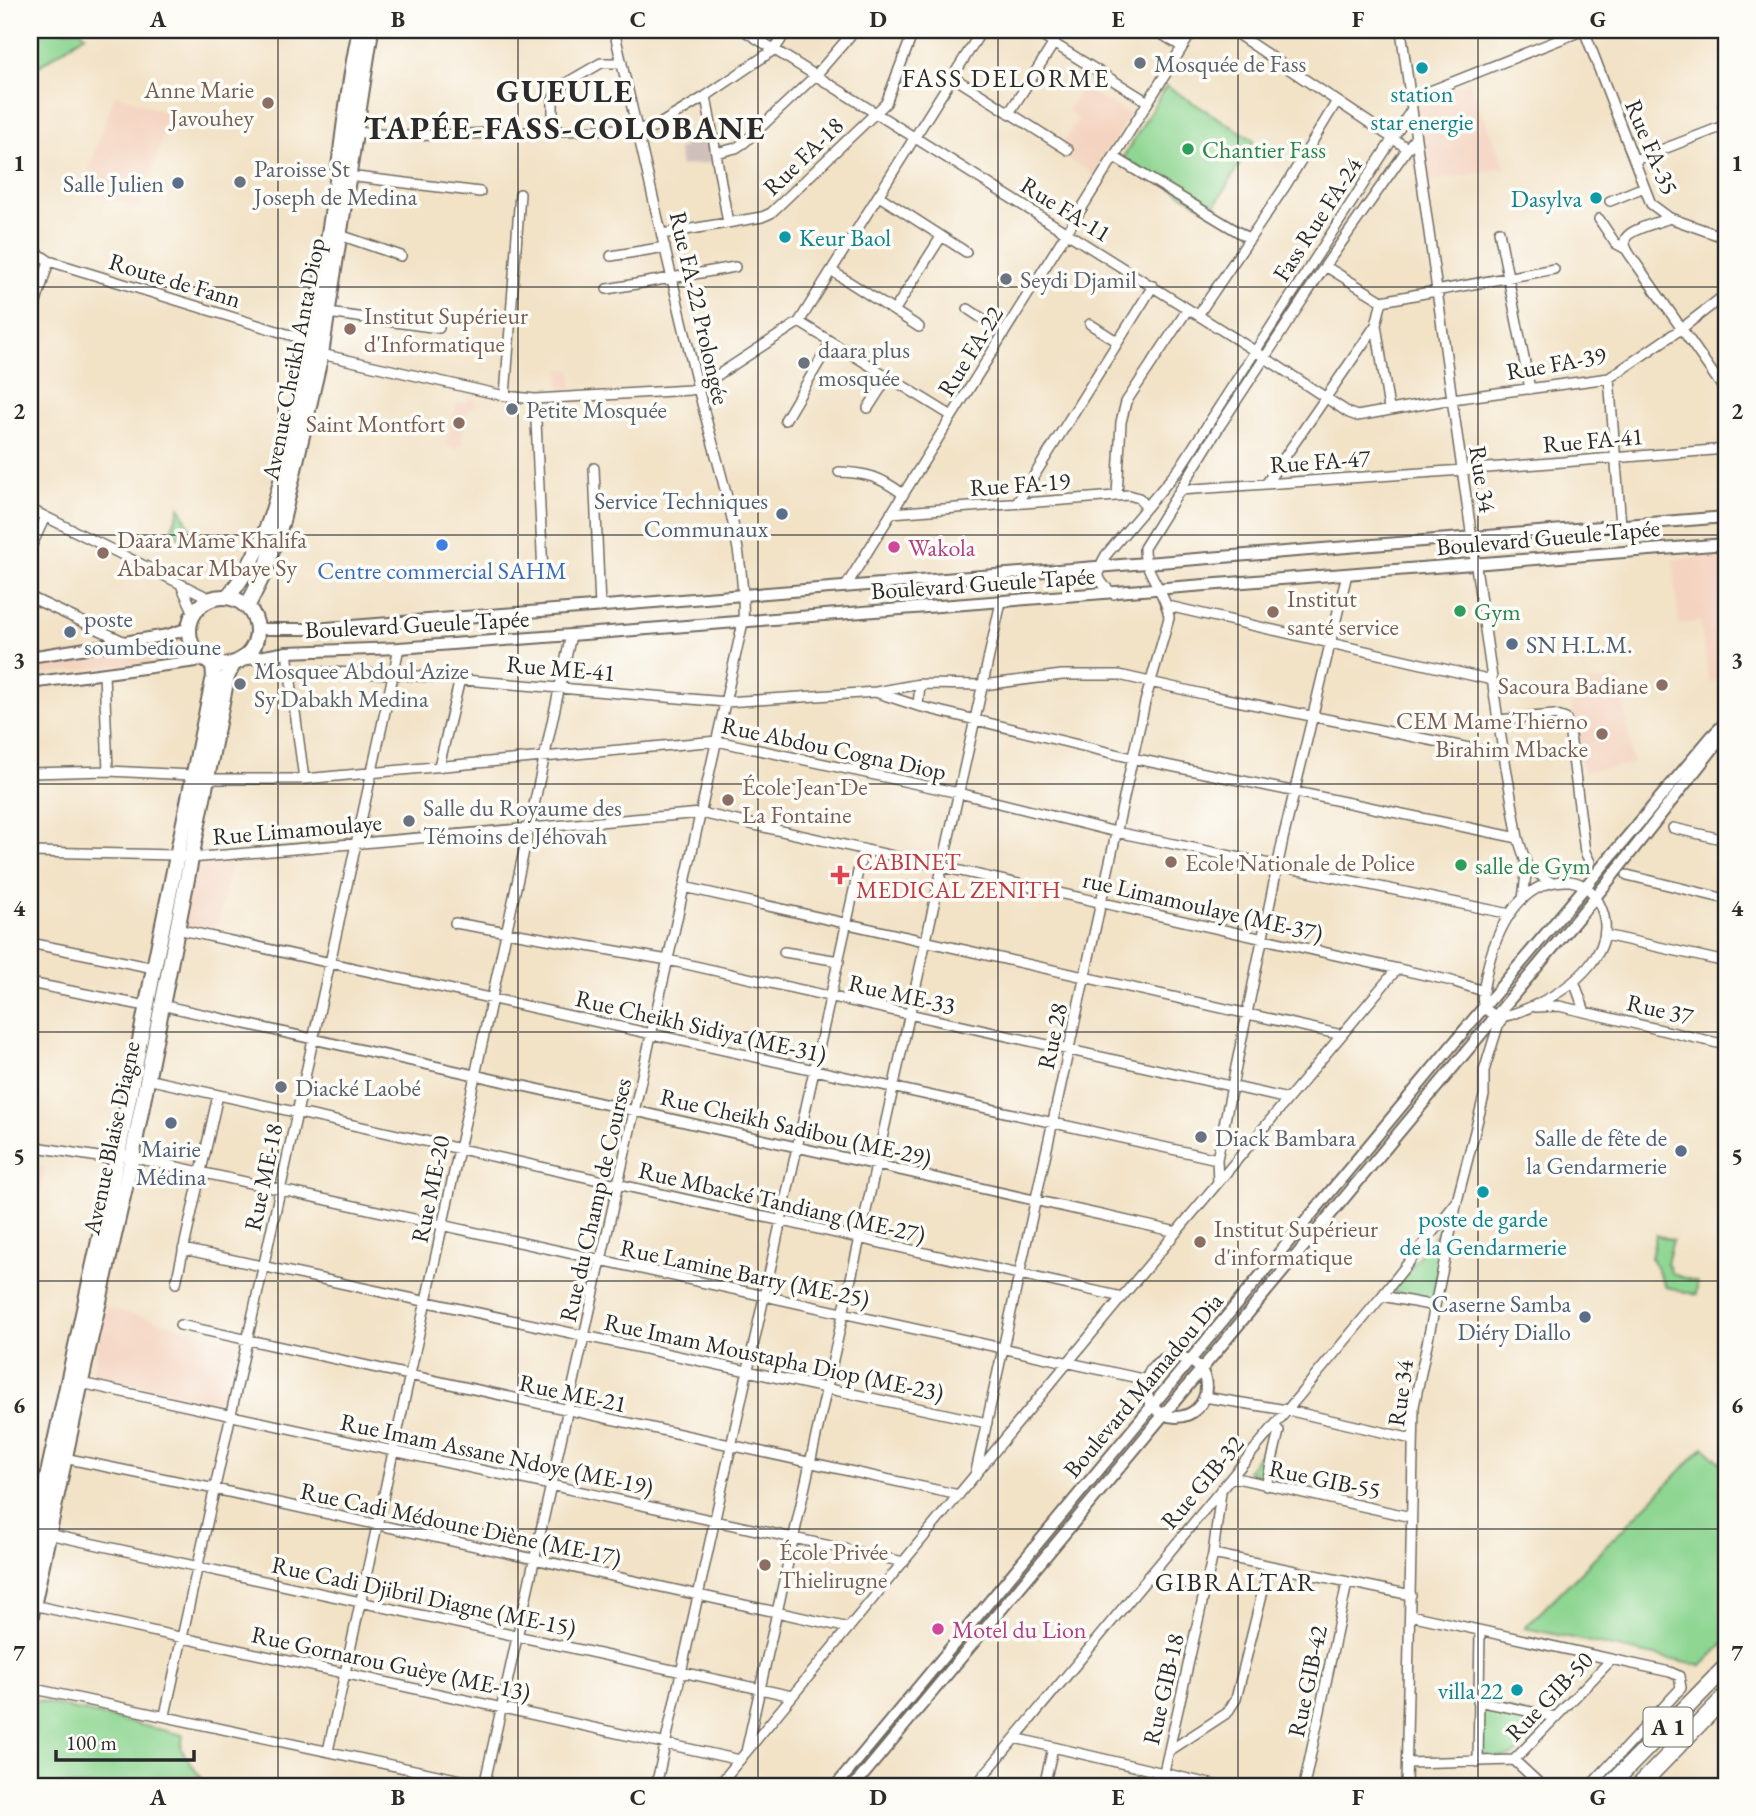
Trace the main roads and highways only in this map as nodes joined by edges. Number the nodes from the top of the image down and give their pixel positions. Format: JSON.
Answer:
{"nodes":[{"id":1,"x":360,"y":30,"type":"edge"},
{"id":2,"x":372,"y":30,"type":"edge"},
{"id":3,"x":317,"y":348,"type":"junction"},
{"id":4,"x":228,"y":597,"type":"junction"},
{"id":5,"x":247,"y":607,"type":"junction"},
{"id":6,"x":209,"y":662,"type":"junction"},
{"id":7,"x":237,"y":662,"type":"junction"},
{"id":8,"x":214,"y":711,"type":"junction"},
{"id":9,"x":184,"y":857,"type":"junction"},
{"id":10,"x":154,"y":1005,"type":"junction"},
{"id":11,"x":122,"y":1157,"type":"junction"},
{"id":12,"x":38,"y":1529,"type":"edge"},
{"id":13,"x":30,"y":1556,"type":"edge"},
{"id":14,"x":30,"y":1620,"type":"edge"},
{"id":15,"x":1726,"y":1667,"type":"edge"},
{"id":16,"x":1726,"y":1696,"type":"edge"},
{"id":17,"x":1609,"y":1786,"type":"edge"},
{"id":18,"x":1639,"y":1786,"type":"edge"}],
"edges":[{"from":1,"to":3,"type":"main road","name":"Avenue Cheikh Anta Diop"},
{"from":2,"to":3,"type":"main road","name":"Avenue Cheikh Anta Diop"},
{"from":3,"to":4,"type":"main road","name":"Avenue Cheikh Anta Diop"},
{"from":3,"to":5,"type":"main road","name":"Avenue Cheikh Anta Diop"},
{"from":4,"to":5,"type":"main road"},
{"from":4,"to":6,"type":"main road"},
{"from":5,"to":7,"type":"main road"},
{"from":6,"to":7,"type":"main road"},
{"from":6,"to":8,"type":"main road","name":"Avenue Blaise Diagne"},
{"from":7,"to":8,"type":"main road","name":"Avenue Blaise Diagne"},
{"from":8,"to":9,"type":"main road","name":"Avenue Blaise Diagne"},
{"from":8,"to":9,"type":"main road","name":"Avenue Blaise Diagne"},
{"from":9,"to":10,"type":"main road","name":"Avenue Blaise Diagne"},
{"from":9,"to":10,"type":"main road","name":"Avenue Blaise Diagne"},
{"from":10,"to":11,"type":"main road","name":"Avenue Blaise Diagne"},
{"from":10,"to":11,"type":"main road","name":"Avenue Blaise Diagne"},
{"from":11,"to":12,"type":"main road","name":"Avenue Blaise Diagne"},
{"from":11,"to":12,"type":"main road","name":"Avenue Blaise Diagne"},
{"from":12,"to":13,"type":"main road","name":"Avenue Blaise Diagne"},
{"from":12,"to":14,"type":"main road","name":"Avenue Blaise Diagne"},
{"from":15,"to":17,"type":"highway","number":"A 1"},
{"from":16,"to":18,"type":"highway","number":"A 1"}]}
